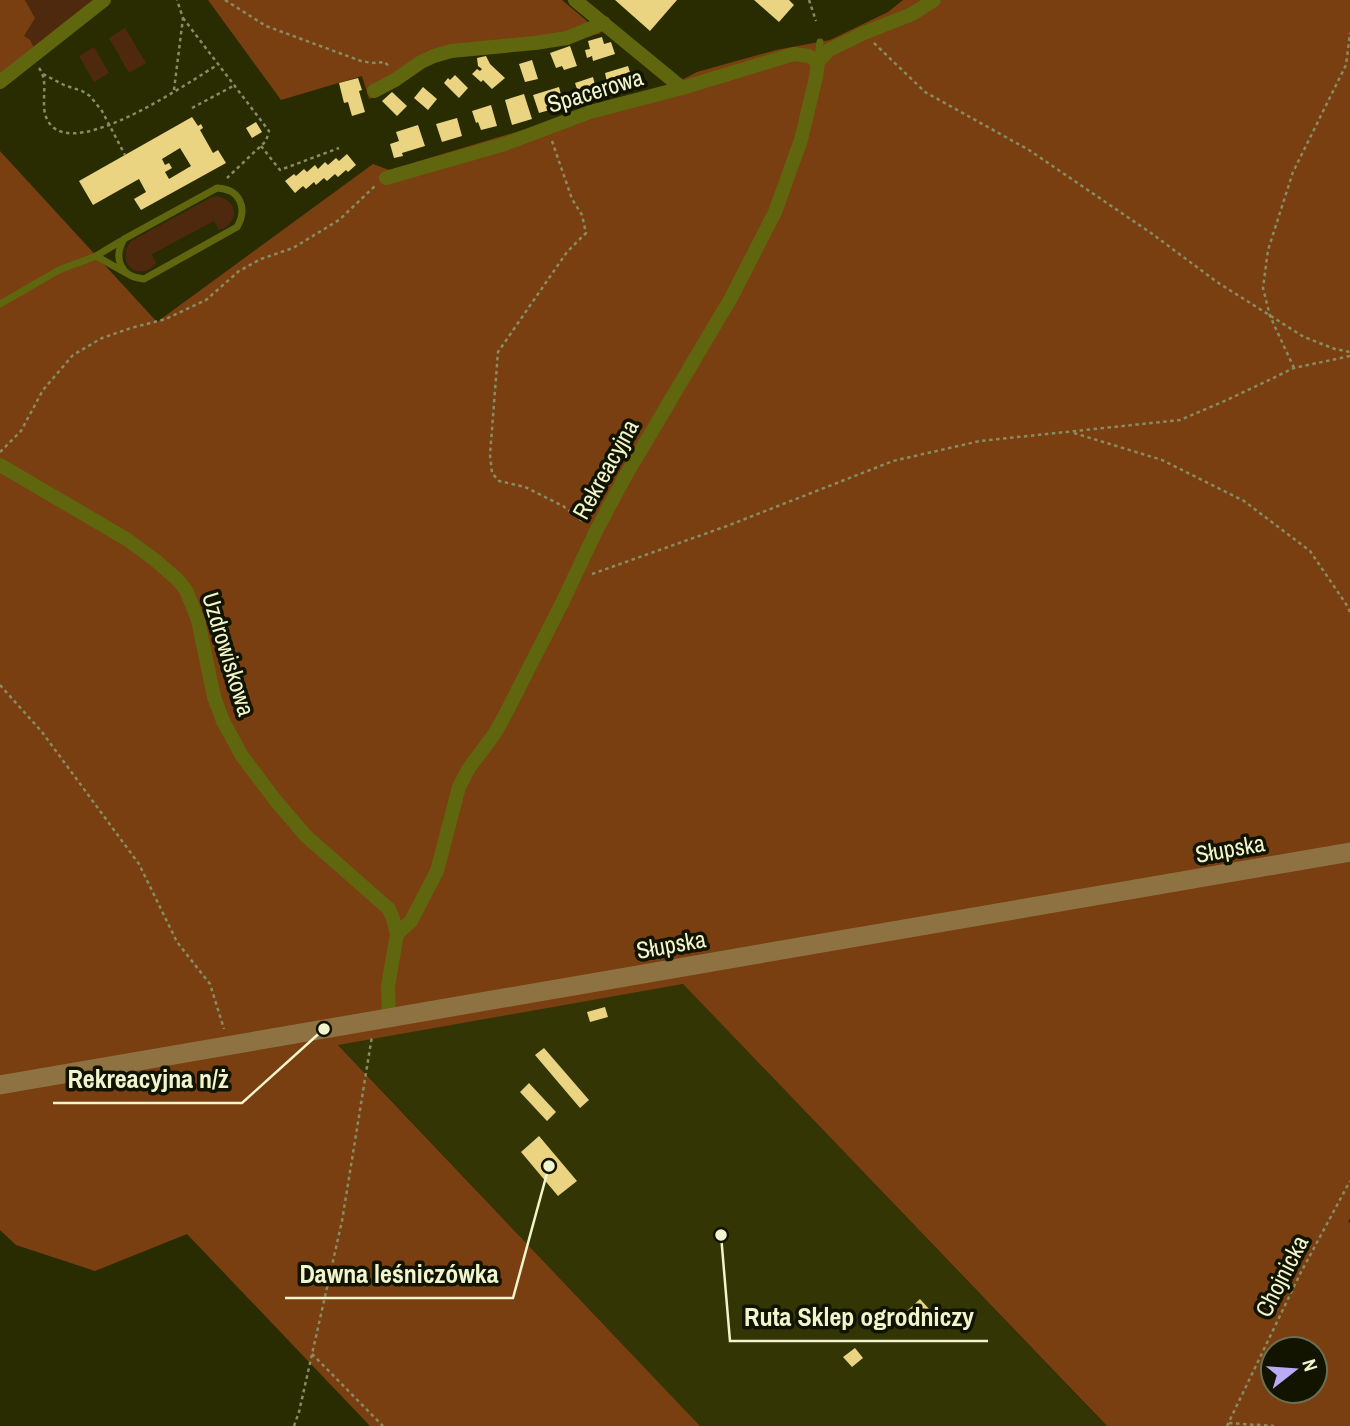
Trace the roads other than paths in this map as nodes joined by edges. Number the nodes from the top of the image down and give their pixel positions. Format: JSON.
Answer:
{"nodes":[{"id":1,"x":104,"y":0,"type":"edge"},
{"id":2,"x":576,"y":0,"type":"edge"},
{"id":3,"x":934,"y":0,"type":"edge"},
{"id":4,"x":604,"y":23,"type":"junction"},
{"id":5,"x":820,"y":42,"type":"dead end"},
{"id":6,"x":818,"y":62,"type":"junction"},
{"id":7,"x":0,"y":82,"type":"edge"},
{"id":8,"x":682,"y":88,"type":"junction"},
{"id":9,"x":374,"y":91,"type":"dead end"},
{"id":10,"x":386,"y":178,"type":"road end"},
{"id":11,"x":124,"y":239,"type":"junction"},
{"id":12,"x":96,"y":256,"type":"junction"},
{"id":13,"x":126,"y":274,"type":"junction"},
{"id":14,"x":0,"y":304,"type":"edge"},
{"id":15,"x":0,"y":465,"type":"edge"},
{"id":16,"x":1350,"y":852,"type":"edge"},
{"id":17,"x":397,"y":934,"type":"junction"},
{"id":18,"x":381,"y":1024,"type":"junction"},
{"id":19,"x":0,"y":1085,"type":"edge"}],
"edges":[{"from":1,"to":7,"type":"street"},
{"from":2,"to":4,"type":"street"},
{"from":3,"to":6,"type":"street"},
{"from":4,"to":8,"type":"street"},
{"from":4,"to":9,"type":"street"},
{"from":5,"to":6,"type":"lane"},
{"from":6,"to":8,"type":"street","name":"Spacerowa"},
{"from":6,"to":17,"type":"street","name":"Rekreacyjna"},
{"from":8,"to":10,"type":"street","name":"Spacerowa"},
{"from":11,"to":12,"type":"lane"},
{"from":11,"to":13,"type":"lane"},
{"from":11,"to":13,"type":"lane"},
{"from":12,"to":13,"type":"lane"},
{"from":12,"to":14,"type":"lane"},
{"from":15,"to":17,"type":"street","name":"Uzdrowiskowa"},
{"from":16,"to":18,"type":"street","name":"Słupska"},
{"from":17,"to":18,"type":"street","name":"Rekreacyjna"},
{"from":18,"to":19,"type":"street","name":"Słupska"}]}
